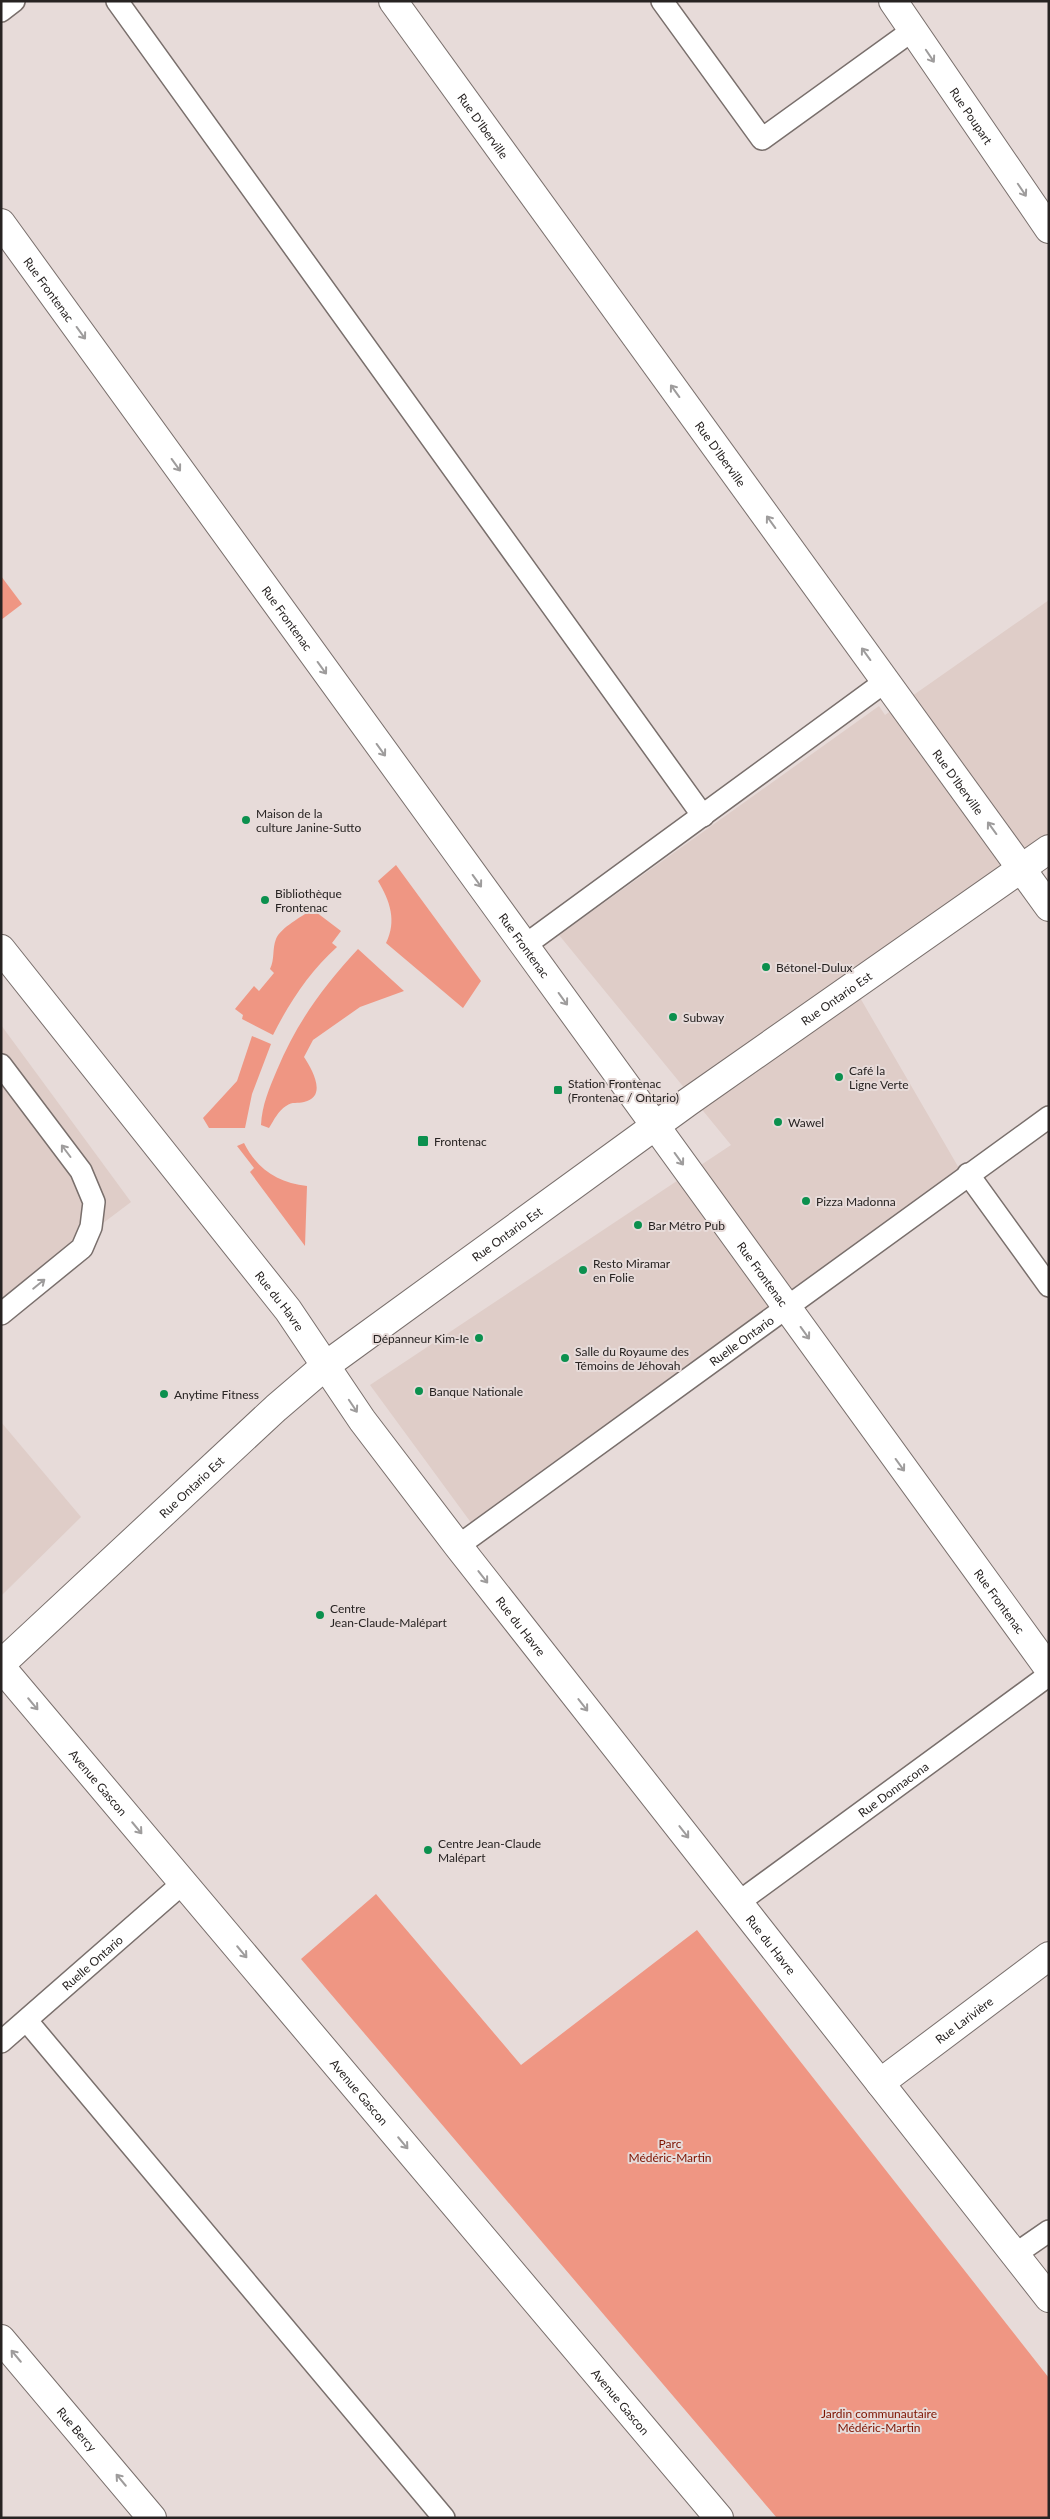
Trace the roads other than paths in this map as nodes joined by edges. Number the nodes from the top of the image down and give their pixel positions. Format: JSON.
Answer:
{"nodes":[{"id":1,"x":14,"y":1,"type":"edge"},
{"id":2,"x":117,"y":1,"type":"edge"},
{"id":3,"x":393,"y":1,"type":"edge"},
{"id":4,"x":662,"y":1,"type":"edge"},
{"id":5,"x":893,"y":1,"type":"edge"},
{"id":6,"x":1,"y":11,"type":"edge"},
{"id":7,"x":913,"y":30,"type":"junction"},
{"id":8,"x":1,"y":223,"type":"edge"},
{"id":9,"x":1049,"y":229,"type":"edge"},
{"id":10,"x":886,"y":681,"type":"junction"},
{"id":11,"x":703,"y":816,"type":"junction"},
{"id":12,"x":1049,"y":849,"type":"edge"},
{"id":13,"x":1021,"y":868,"type":"junction"},
{"id":14,"x":1049,"y":907,"type":"edge"},
{"id":15,"x":524,"y":946,"type":"junction"},
{"id":16,"x":1,"y":949,"type":"edge"},
{"id":17,"x":1,"y":1065,"type":"edge"},
{"id":18,"x":1049,"y":1117,"type":"edge"},
{"id":19,"x":655,"y":1126,"type":"junction"},
{"id":20,"x":968,"y":1174,"type":"junction"},
{"id":21,"x":1049,"y":1286,"type":"edge"},
{"id":22,"x":787,"y":1308,"type":"junction"},
{"id":23,"x":1,"y":1314,"type":"edge"},
{"id":24,"x":326,"y":1366,"type":"junction"},
{"id":25,"x":458,"y":1546,"type":"junction"},
{"id":26,"x":1,"y":1665,"type":"edge"},
{"id":27,"x":1049,"y":1669,"type":"edge"},
{"id":28,"x":1049,"y":1675,"type":"edge"},
{"id":29,"x":183,"y":1883,"type":"junction"},
{"id":30,"x":739,"y":1902,"type":"junction"},
{"id":31,"x":1049,"y":1956,"type":"edge"},
{"id":32,"x":27,"y":2021,"type":"junction"},
{"id":33,"x":1,"y":2042,"type":"edge"},
{"id":34,"x":880,"y":2083,"type":"junction"},
{"id":35,"x":1049,"y":2231,"type":"edge"},
{"id":36,"x":1014,"y":2255,"type":"junction"},
{"id":37,"x":1049,"y":2298,"type":"edge"},
{"id":38,"x":1,"y":2339,"type":"edge"},
{"id":39,"x":152,"y":2518,"type":"edge"},
{"id":40,"x":444,"y":2518,"type":"edge"},
{"id":41,"x":719,"y":2518,"type":"edge"}],
"edges":[{"from":1,"to":6,"type":"lane"},
{"from":2,"to":11,"type":"lane"},
{"from":10,"to":3,"type":"main road","name":"Rue D'Iberville","one_way":true},
{"from":4,"to":7,"type":"lane"},
{"from":5,"to":7,"type":"main road","name":"Rue Poupart"},
{"from":7,"to":9,"type":"main road","name":"Rue Poupart","one_way":true},
{"from":8,"to":15,"type":"main road","name":"Rue Frontenac","one_way":true},
{"from":10,"to":11,"type":"lane"},
{"from":13,"to":10,"type":"main road","name":"Rue D'Iberville","one_way":true},
{"from":11,"to":15,"type":"lane"},
{"from":12,"to":13,"type":"main road","name":"Rue Ontario Est"},
{"from":13,"to":14,"type":"main road","name":"Rue D'Iberville"},
{"from":13,"to":19,"type":"main road","name":"Rue Ontario Est"},
{"from":15,"to":19,"type":"main road","name":"Rue Frontenac","one_way":true},
{"from":16,"to":24,"type":"main road","name":"Rue du Havre"},
{"from":23,"to":17,"type":"lane","one_way":true},
{"from":18,"to":20,"type":"lane","name":"Ruelle Ontario"},
{"from":19,"to":22,"type":"main road","name":"Rue Frontenac","one_way":true},
{"from":19,"to":24,"type":"main road","name":"Rue Ontario Est"},
{"from":20,"to":21,"type":"lane"},
{"from":20,"to":22,"type":"lane","name":"Ruelle Ontario"},
{"from":22,"to":25,"type":"lane","name":"Ruelle Ontario"},
{"from":22,"to":27,"type":"main road","name":"Rue Frontenac","one_way":true},
{"from":24,"to":25,"type":"main road","name":"Rue du Havre","one_way":true},
{"from":24,"to":26,"type":"main road","name":"Rue Ontario Est"},
{"from":25,"to":30,"type":"main road","name":"Rue du Havre","one_way":true},
{"from":26,"to":29,"type":"main road","name":"Avenue Gascon","one_way":true},
{"from":28,"to":30,"type":"lane","name":"Rue Donnacona"},
{"from":29,"to":32,"type":"lane","name":"Ruelle Ontario"},
{"from":29,"to":41,"type":"main road","name":"Avenue Gascon","one_way":true},
{"from":30,"to":34,"type":"main road","name":"Rue du Havre"},
{"from":31,"to":34,"type":"main road","name":"Rue Larivière"},
{"from":32,"to":33,"type":"lane","name":"Ruelle Ontario"},
{"from":32,"to":40,"type":"lane"},
{"from":34,"to":36,"type":"main road","name":"Rue du Havre"},
{"from":35,"to":36,"type":"lane"},
{"from":36,"to":37,"type":"main road","name":"Rue du Havre"},
{"from":39,"to":38,"type":"main road","name":"Rue Bercy","one_way":true}]}
